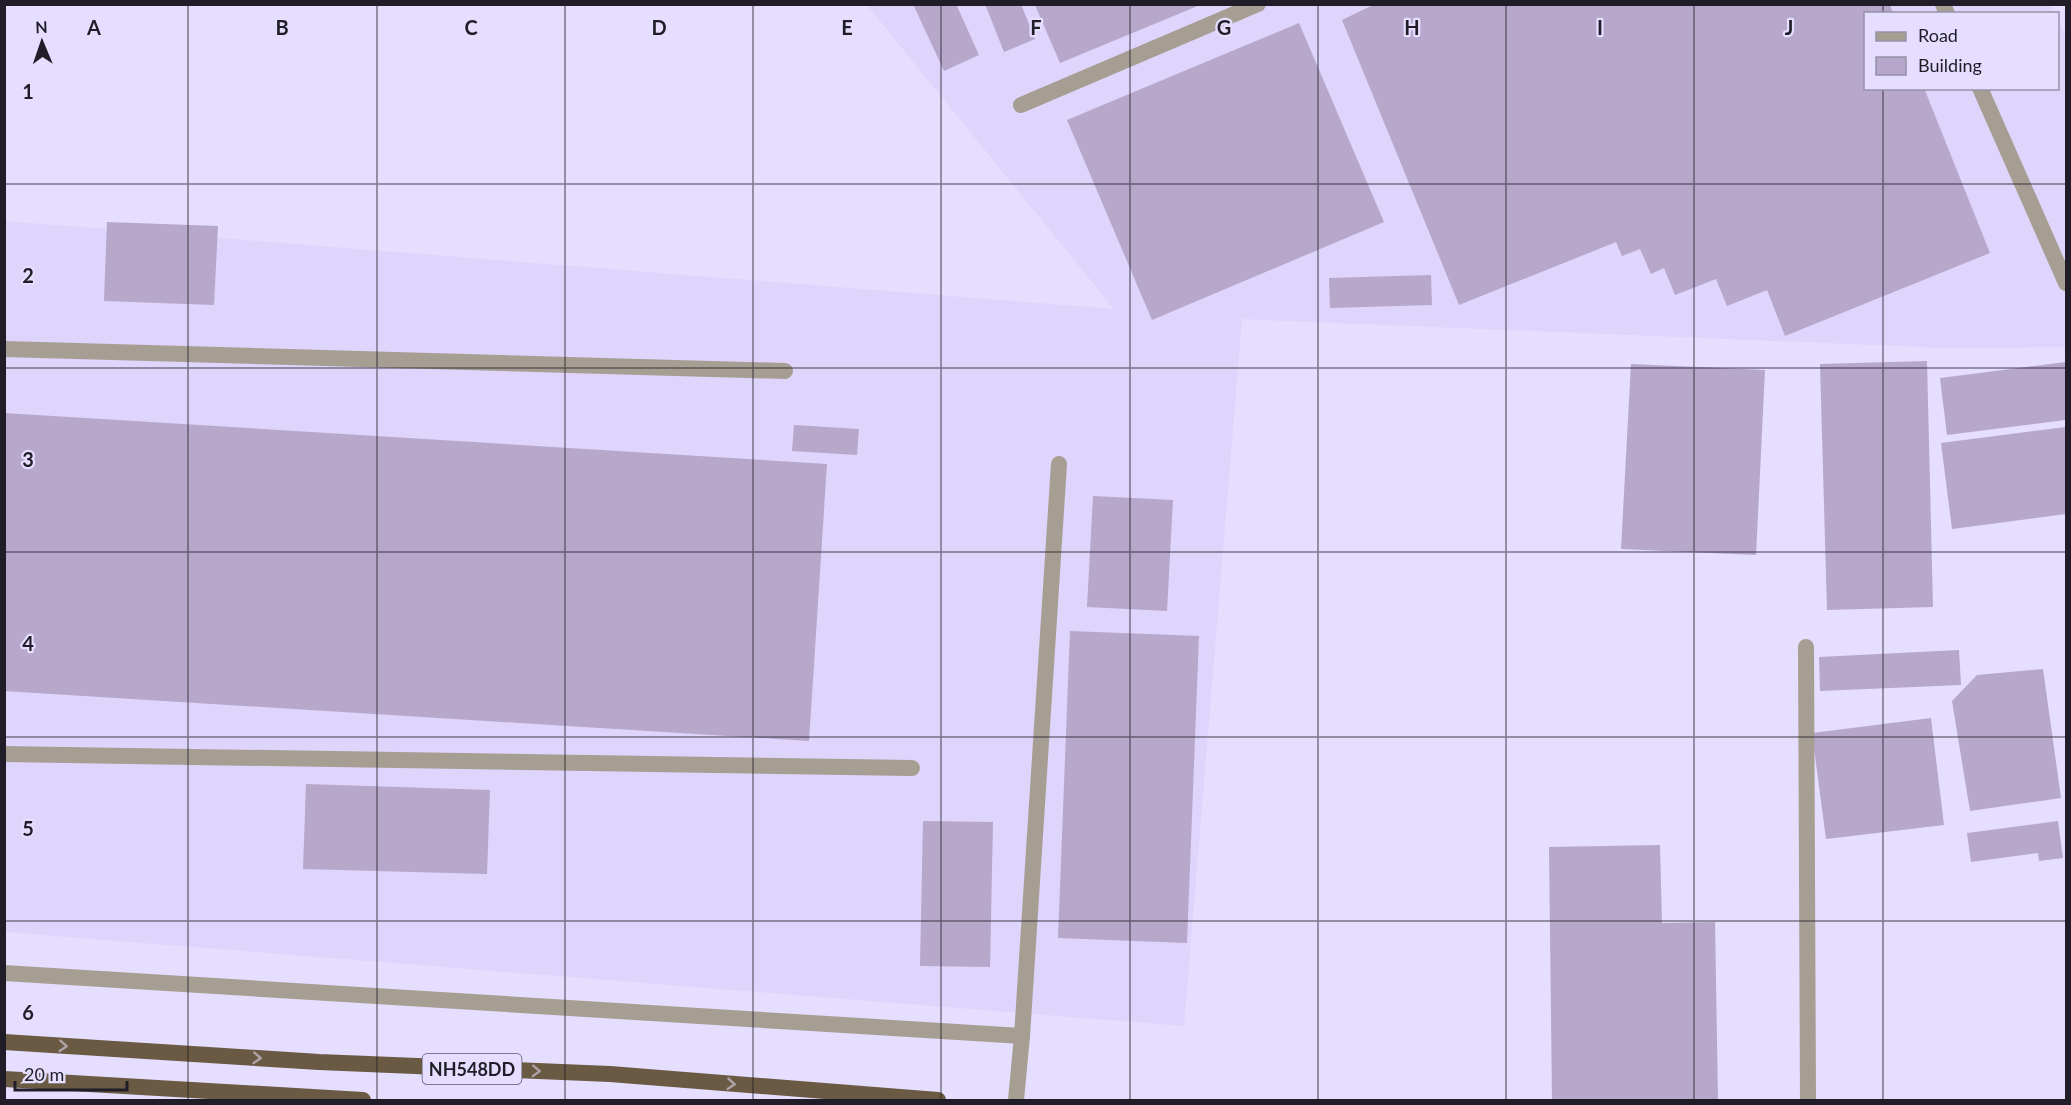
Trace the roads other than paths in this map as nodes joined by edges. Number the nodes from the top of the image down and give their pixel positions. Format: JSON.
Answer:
{"nodes":[{"id":1,"x":1258,"y":4,"type":"edge"},
{"id":2,"x":1981,"y":90,"type":"edge"},
{"id":3,"x":1021,"y":105,"type":"dead end"},
{"id":4,"x":2067,"y":283,"type":"edge"},
{"id":5,"x":4,"y":350,"type":"edge"},
{"id":6,"x":785,"y":371,"type":"dead end"},
{"id":7,"x":1059,"y":464,"type":"dead end"},
{"id":8,"x":1806,"y":647,"type":"dead end"},
{"id":9,"x":4,"y":754,"type":"edge"},
{"id":10,"x":912,"y":768,"type":"dead end"},
{"id":11,"x":4,"y":973,"type":"edge"},
{"id":12,"x":1022,"y":1036,"type":"junction"},
{"id":13,"x":4,"y":1042,"type":"edge"},
{"id":14,"x":4,"y":1079,"type":"edge"},
{"id":15,"x":322,"y":1099,"type":"edge"},
{"id":16,"x":363,"y":1101,"type":"edge"},
{"id":17,"x":938,"y":1101,"type":"edge"},
{"id":18,"x":1016,"y":1101,"type":"edge"},
{"id":19,"x":1808,"y":1101,"type":"edge"}],
"edges":[{"from":1,"to":3,"type":"street"},
{"from":2,"to":4,"type":"street"},
{"from":5,"to":6,"type":"street"},
{"from":7,"to":12,"type":"street"},
{"from":8,"to":19,"type":"street"},
{"from":9,"to":10,"type":"street"},
{"from":11,"to":12,"type":"street"},
{"from":12,"to":18,"type":"street"},
{"from":13,"to":17,"type":"highway","number":"NH548DD","one_way":true},
{"from":14,"to":15,"type":"highway"},
{"from":15,"to":16,"type":"highway"}]}
